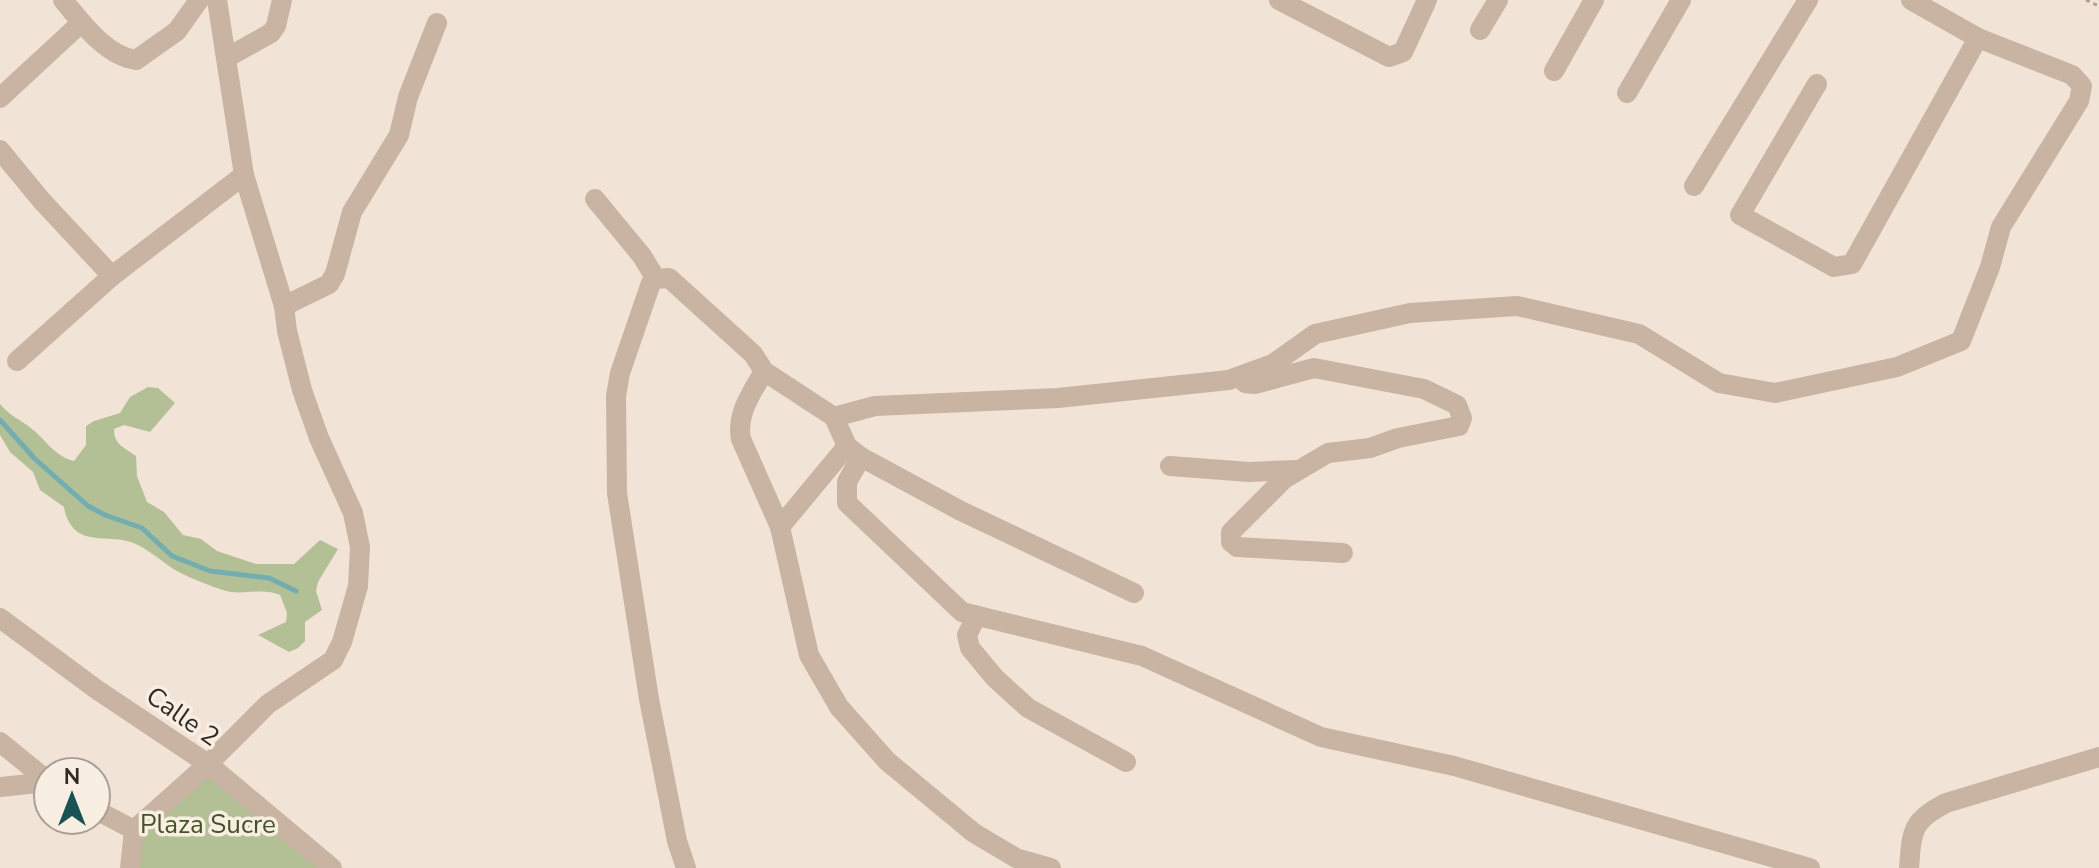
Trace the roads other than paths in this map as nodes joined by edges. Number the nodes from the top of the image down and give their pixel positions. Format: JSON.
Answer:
{"nodes":[{"id":1,"x":63,"y":0,"type":"edge"},
{"id":2,"x":199,"y":0,"type":"edge"},
{"id":3,"x":217,"y":0,"type":"edge"},
{"id":4,"x":282,"y":0,"type":"edge"},
{"id":5,"x":1279,"y":0,"type":"edge"},
{"id":6,"x":1427,"y":0,"type":"edge"},
{"id":7,"x":1498,"y":0,"type":"edge"},
{"id":8,"x":1594,"y":0,"type":"edge"},
{"id":9,"x":1681,"y":0,"type":"edge"},
{"id":10,"x":1808,"y":0,"type":"edge"},
{"id":11,"x":1911,"y":0,"type":"edge"},
{"id":12,"x":81,"y":23,"type":"junction"},
{"id":13,"x":437,"y":23,"type":"dead end"},
{"id":14,"x":1480,"y":30,"type":"dead end"},
{"id":15,"x":1978,"y":38,"type":"junction"},
{"id":16,"x":228,"y":57,"type":"junction"},
{"id":17,"x":1554,"y":71,"type":"dead end"},
{"id":18,"x":1817,"y":84,"type":"dead end"},
{"id":19,"x":1627,"y":93,"type":"dead end"},
{"id":20,"x":0,"y":98,"type":"edge"},
{"id":21,"x":0,"y":150,"type":"edge"},
{"id":22,"x":244,"y":175,"type":"junction"},
{"id":23,"x":1694,"y":186,"type":"dead end"},
{"id":24,"x":595,"y":199,"type":"dead end"},
{"id":25,"x":112,"y":276,"type":"junction"},
{"id":26,"x":656,"y":279,"type":"junction"},
{"id":27,"x":284,"y":306,"type":"junction"},
{"id":28,"x":17,"y":361,"type":"dead end"},
{"id":29,"x":764,"y":371,"type":"junction"},
{"id":30,"x":1229,"y":380,"type":"junction"},
{"id":31,"x":834,"y":417,"type":"junction"},
{"id":32,"x":854,"y":451,"type":"junction"},
{"id":33,"x":1170,"y":466,"type":"dead end"},
{"id":34,"x":1296,"y":470,"type":"junction"},
{"id":35,"x":780,"y":527,"type":"junction"},
{"id":36,"x":1343,"y":553,"type":"dead end"},
{"id":37,"x":1134,"y":593,"type":"dead end"},
{"id":38,"x":976,"y":617,"type":"junction"},
{"id":39,"x":0,"y":618,"type":"edge"},
{"id":40,"x":0,"y":742,"type":"edge"},
{"id":41,"x":2099,"y":757,"type":"edge"},
{"id":42,"x":1126,"y":762,"type":"dead end"},
{"id":43,"x":208,"y":764,"type":"junction"},
{"id":44,"x":32,"y":769,"type":"edge"},
{"id":45,"x":32,"y":784,"type":"edge"},
{"id":46,"x":0,"y":787,"type":"edge"},
{"id":47,"x":112,"y":818,"type":"edge"},
{"id":48,"x":134,"y":830,"type":"junction"},
{"id":49,"x":327,"y":865,"type":"edge"},
{"id":50,"x":130,"y":868,"type":"edge"},
{"id":51,"x":686,"y":868,"type":"edge"},
{"id":52,"x":1051,"y":868,"type":"edge"},
{"id":53,"x":1810,"y":868,"type":"edge"},
{"id":54,"x":1909,"y":868,"type":"edge"}],
"edges":[{"from":1,"to":12,"type":"street"},
{"from":2,"to":12,"type":"street"},
{"from":3,"to":16,"type":"street"},
{"from":4,"to":16,"type":"street"},
{"from":5,"to":6,"type":"street"},
{"from":7,"to":14,"type":"street"},
{"from":8,"to":17,"type":"street"},
{"from":9,"to":19,"type":"street"},
{"from":10,"to":23,"type":"street"},
{"from":11,"to":15,"type":"street"},
{"from":12,"to":20,"type":"street"},
{"from":13,"to":27,"type":"street"},
{"from":15,"to":18,"type":"street"},
{"from":15,"to":30,"type":"street"},
{"from":16,"to":22,"type":"street"},
{"from":21,"to":25,"type":"street"},
{"from":22,"to":25,"type":"street"},
{"from":22,"to":27,"type":"street"},
{"from":24,"to":26,"type":"street"},
{"from":25,"to":28,"type":"street"},
{"from":26,"to":29,"type":"street"},
{"from":26,"to":51,"type":"street"},
{"from":27,"to":43,"type":"street"},
{"from":29,"to":31,"type":"street"},
{"from":29,"to":35,"type":"street"},
{"from":30,"to":31,"type":"street"},
{"from":30,"to":34,"type":"street"},
{"from":31,"to":32,"type":"street"},
{"from":32,"to":35,"type":"street"},
{"from":32,"to":37,"type":"street"},
{"from":32,"to":38,"type":"street"},
{"from":33,"to":34,"type":"street"},
{"from":34,"to":36,"type":"street"},
{"from":35,"to":52,"type":"street"},
{"from":38,"to":42,"type":"street"},
{"from":38,"to":53,"type":"street"},
{"from":39,"to":43,"type":"street","name":"Calle 2"},
{"from":40,"to":44,"type":"street"},
{"from":41,"to":54,"type":"street"},
{"from":43,"to":48,"type":"street"},
{"from":43,"to":49,"type":"street","name":"Calle 2"},
{"from":45,"to":46,"type":"street"},
{"from":47,"to":48,"type":"street"},
{"from":48,"to":50,"type":"street"}]}
